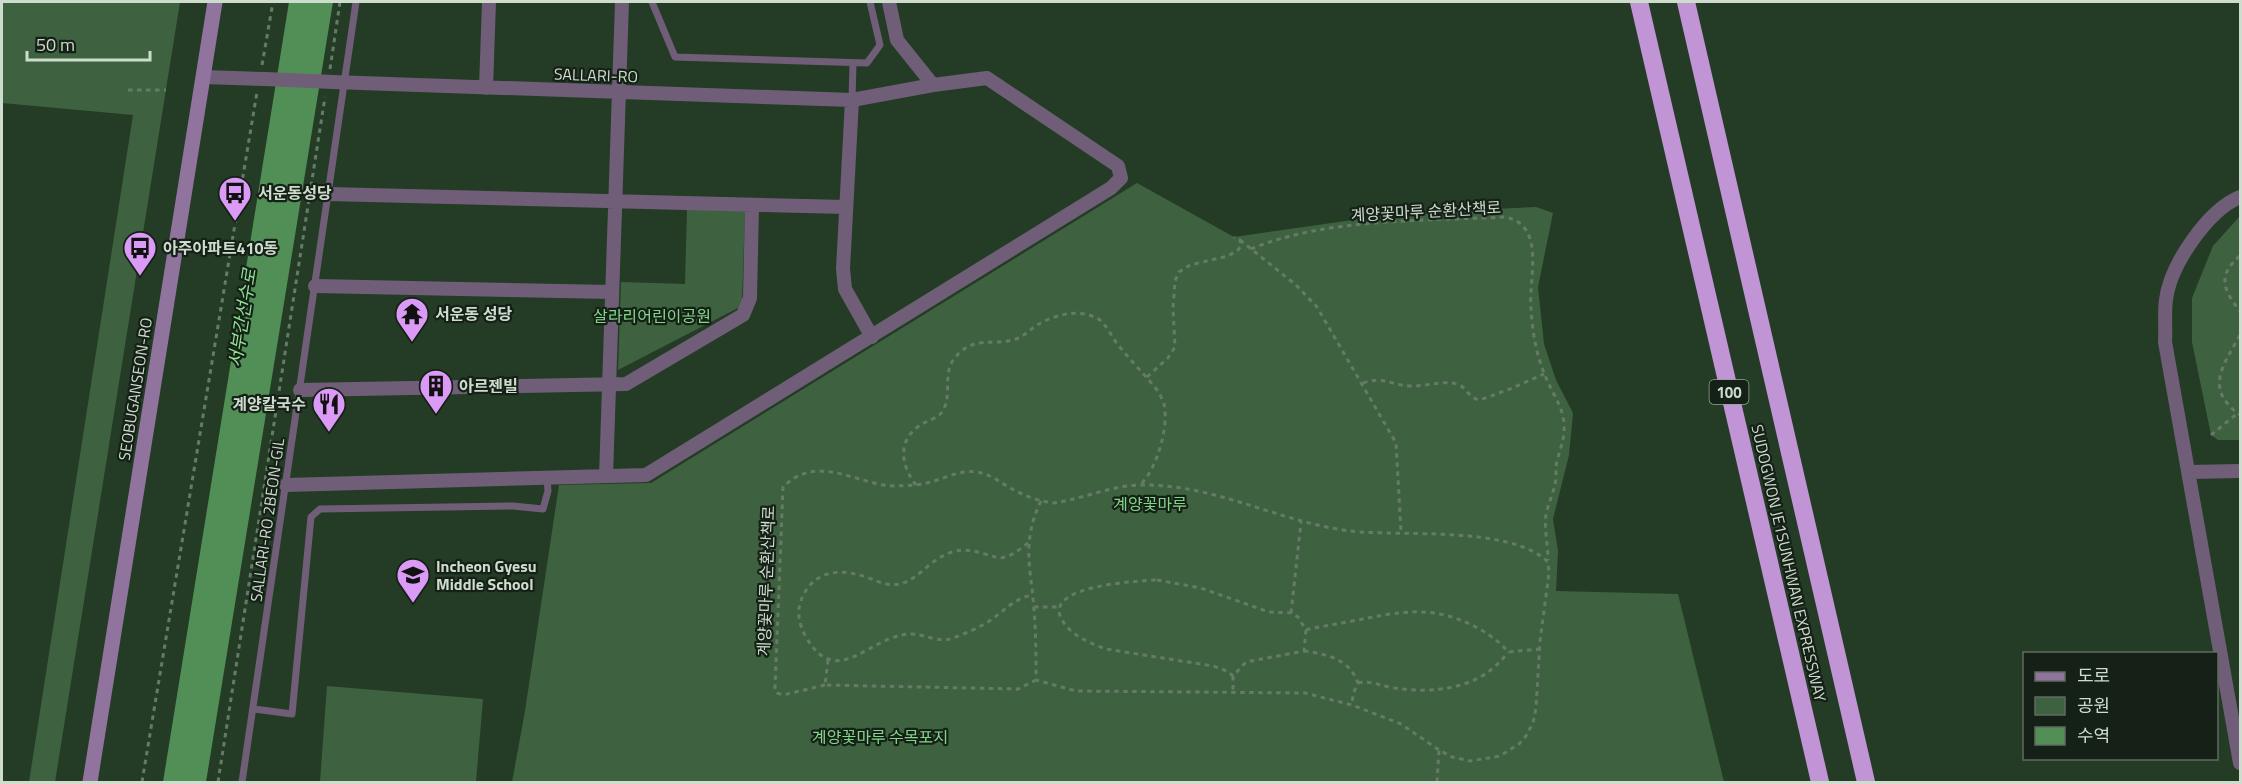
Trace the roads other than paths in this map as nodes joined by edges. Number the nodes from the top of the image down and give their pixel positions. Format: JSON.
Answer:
{"nodes":[{"id":1,"x":215,"y":2,"type":"edge"},
{"id":2,"x":356,"y":2,"type":"edge"},
{"id":3,"x":489,"y":2,"type":"edge"},
{"id":4,"x":622,"y":2,"type":"edge"},
{"id":5,"x":652,"y":2,"type":"edge"},
{"id":6,"x":870,"y":2,"type":"edge"},
{"id":7,"x":889,"y":2,"type":"edge"},
{"id":8,"x":1639,"y":2,"type":"edge"},
{"id":9,"x":1686,"y":2,"type":"edge"},
{"id":10,"x":853,"y":63,"type":"junction"},
{"id":11,"x":203,"y":77,"type":"junction"},
{"id":12,"x":335,"y":79,"type":"junction"},
{"id":13,"x":933,"y":85,"type":"junction"},
{"id":14,"x":486,"y":88,"type":"junction"},
{"id":15,"x":619,"y":93,"type":"junction"},
{"id":16,"x":852,"y":100,"type":"junction"},
{"id":17,"x":328,"y":194,"type":"junction"},
{"id":18,"x":2241,"y":197,"type":"edge"},
{"id":19,"x":615,"y":201,"type":"junction"},
{"id":20,"x":752,"y":205,"type":"junction"},
{"id":21,"x":846,"y":207,"type":"junction"},
{"id":22,"x":315,"y":286,"type":"junction"},
{"id":23,"x":612,"y":292,"type":"junction"},
{"id":24,"x":873,"y":337,"type":"junction"},
{"id":25,"x":609,"y":385,"type":"junction"},
{"id":26,"x":300,"y":390,"type":"junction"},
{"id":27,"x":2241,"y":471,"type":"edge"},
{"id":28,"x":2189,"y":472,"type":"junction"},
{"id":29,"x":606,"y":476,"type":"junction"},
{"id":30,"x":547,"y":478,"type":"junction"},
{"id":31,"x":286,"y":485,"type":"junction"},
{"id":32,"x":254,"y":709,"type":"junction"},
{"id":33,"x":2240,"y":762,"type":"edge"},
{"id":34,"x":90,"y":783,"type":"edge"},
{"id":35,"x":242,"y":783,"type":"edge"},
{"id":36,"x":1820,"y":783,"type":"edge"},
{"id":37,"x":1866,"y":783,"type":"edge"}],
"edges":[{"from":1,"to":11,"type":"main road","name":"SEOBUGANSEON-RO"},
{"from":2,"to":12,"type":"lane","name":"SALLARI-RO 2BEON-GIL"},
{"from":3,"to":14,"type":"street"},
{"from":4,"to":15,"type":"street"},
{"from":5,"to":10,"type":"lane"},
{"from":6,"to":10,"type":"lane"},
{"from":7,"to":13,"type":"street"},
{"from":8,"to":36,"type":"highway","name":"SUDOGWON JE1SUNHWAN EXPRESSWAY","number":"100"},
{"from":9,"to":37,"type":"highway","name":"SUDOGWON JE1SUNHWAN EXPRESSWAY","number":"100"},
{"from":10,"to":16,"type":"lane"},
{"from":11,"to":12,"type":"street","name":"SALLARI-RO","bridge":true},
{"from":11,"to":34,"type":"main road","name":"SEOBUGANSEON-RO"},
{"from":12,"to":14,"type":"street","name":"SALLARI-RO"},
{"from":12,"to":17,"type":"lane","name":"SALLARI-RO 2BEON-GIL"},
{"from":13,"to":16,"type":"street","name":"SALLARI-RO"},
{"from":13,"to":24,"type":"street","name":"SALLARI-RO"},
{"from":14,"to":15,"type":"street","name":"SALLARI-RO"},
{"from":15,"to":16,"type":"street","name":"SALLARI-RO"},
{"from":15,"to":19,"type":"street"},
{"from":16,"to":21,"type":"street"},
{"from":17,"to":19,"type":"street"},
{"from":17,"to":22,"type":"lane","name":"SALLARI-RO 2BEON-GIL"},
{"from":18,"to":28,"type":"street"},
{"from":19,"to":20,"type":"street"},
{"from":19,"to":23,"type":"street"},
{"from":20,"to":21,"type":"street"},
{"from":20,"to":25,"type":"street"},
{"from":21,"to":24,"type":"street"},
{"from":22,"to":23,"type":"street"},
{"from":22,"to":26,"type":"lane","name":"SALLARI-RO 2BEON-GIL"},
{"from":23,"to":25,"type":"street"},
{"from":24,"to":29,"type":"street"},
{"from":25,"to":26,"type":"street"},
{"from":25,"to":29,"type":"street"},
{"from":26,"to":31,"type":"lane","name":"SALLARI-RO 2BEON-GIL"},
{"from":27,"to":28,"type":"street"},
{"from":28,"to":33,"type":"street"},
{"from":29,"to":30,"type":"street"},
{"from":30,"to":31,"type":"street"},
{"from":30,"to":32,"type":"lane"},
{"from":31,"to":32,"type":"lane","name":"SALLARI-RO 2BEON-GIL"},
{"from":32,"to":35,"type":"lane","name":"SALLARI-RO 2BEON-GIL"}]}
